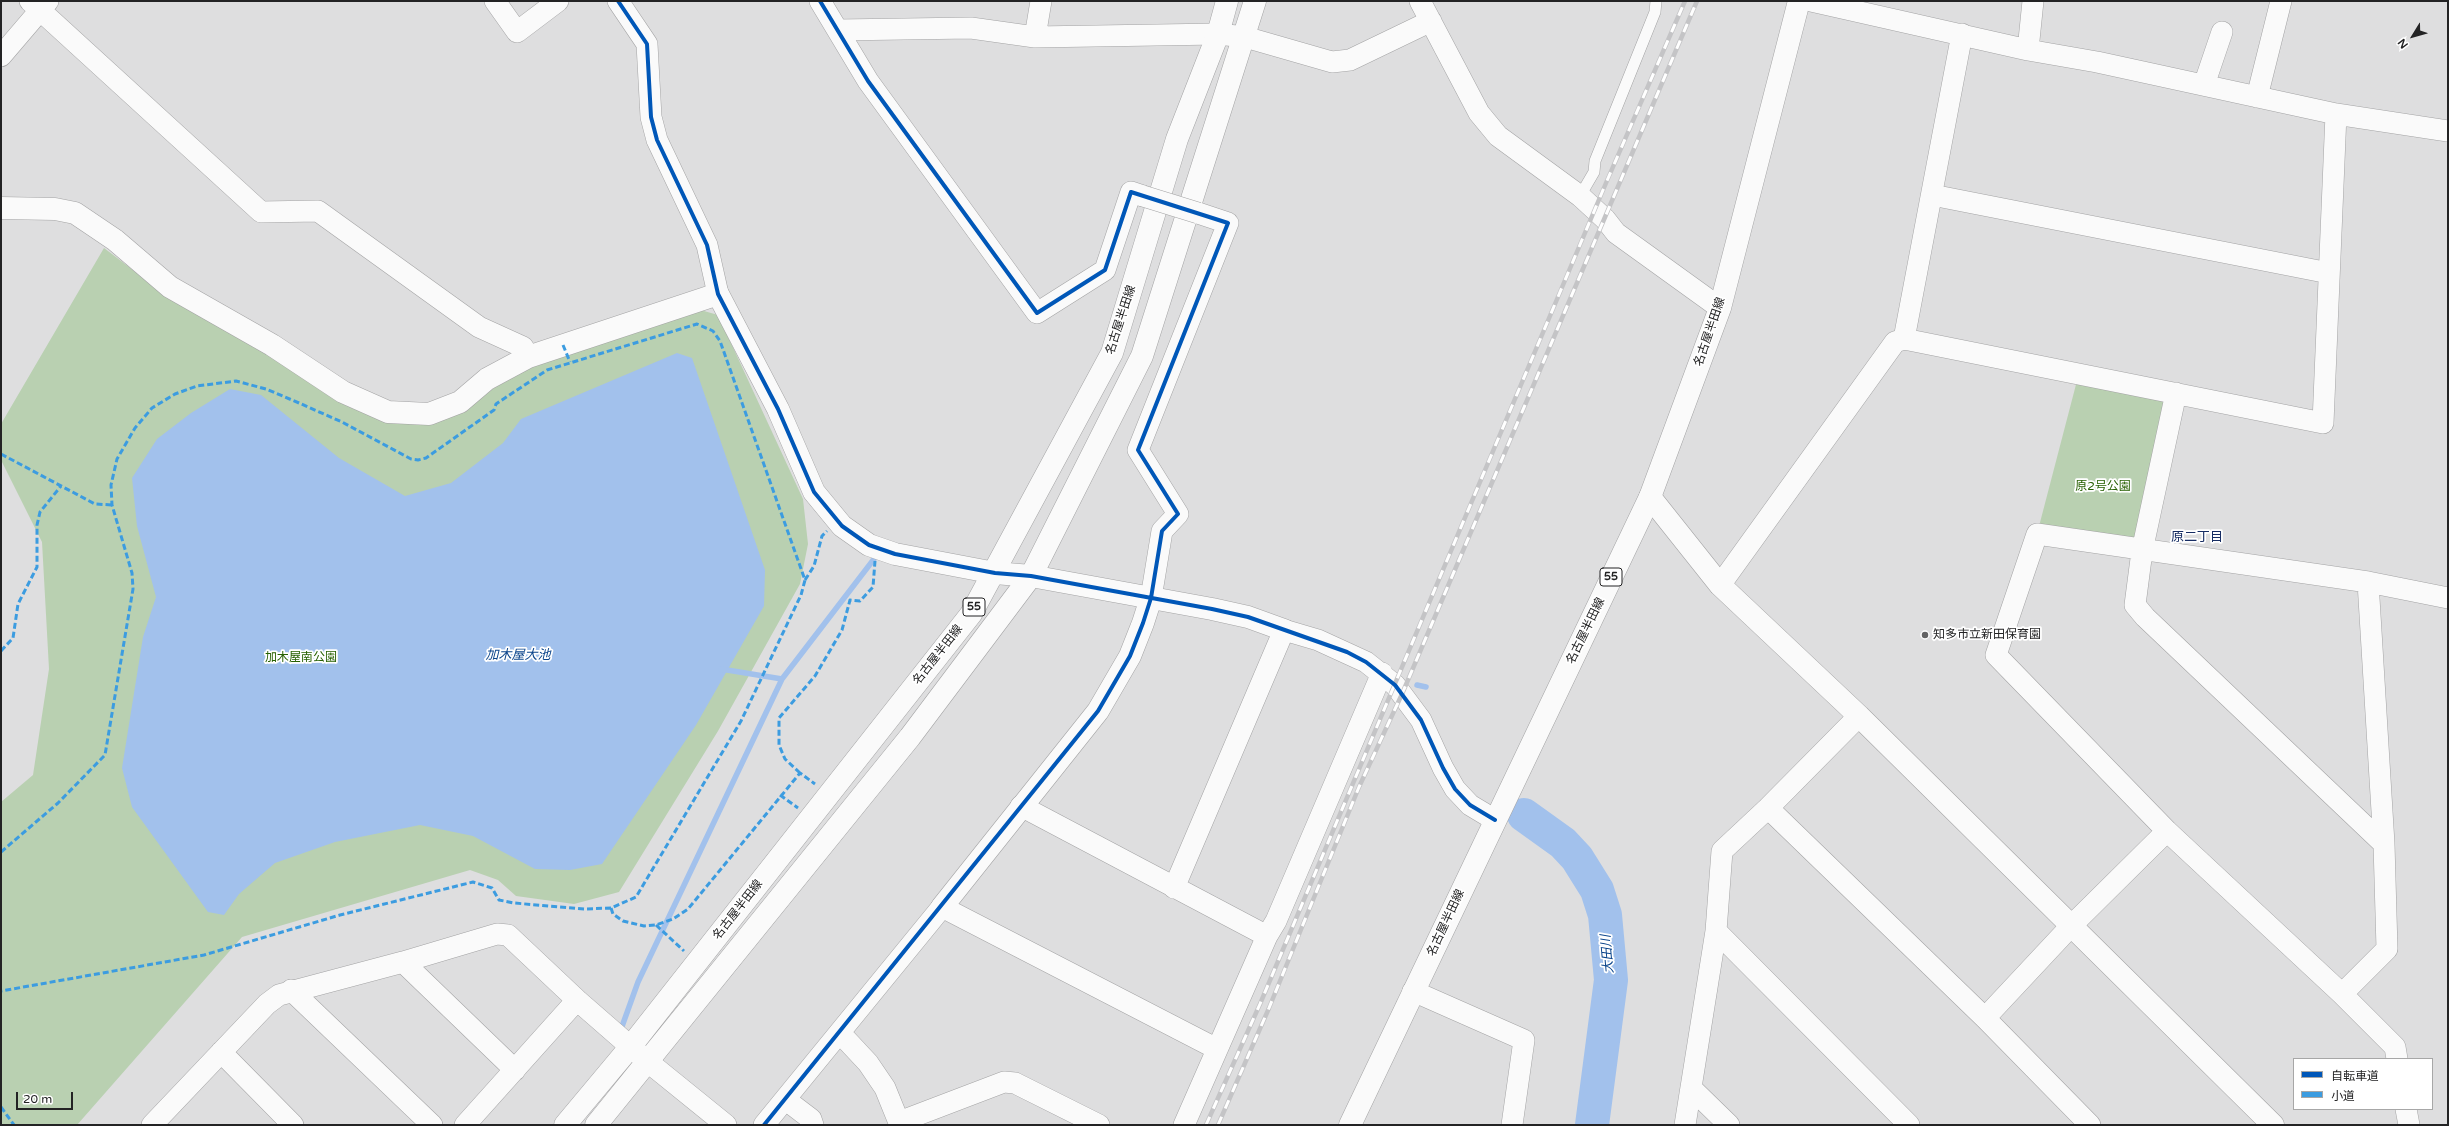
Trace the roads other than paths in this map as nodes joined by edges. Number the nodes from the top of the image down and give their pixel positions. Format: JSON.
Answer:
{"nodes":[{"id":1,"x":496,"y":1,"type":"edge"},
{"id":2,"x":558,"y":1,"type":"edge"},
{"id":3,"x":618,"y":1,"type":"edge"},
{"id":4,"x":820,"y":1,"type":"edge"},
{"id":5,"x":1041,"y":1,"type":"edge"},
{"id":6,"x":1227,"y":1,"type":"edge"},
{"id":7,"x":1255,"y":1,"type":"edge"},
{"id":8,"x":1420,"y":1,"type":"edge"},
{"id":9,"x":1656,"y":1,"type":"edge"},
{"id":10,"x":1799,"y":1,"type":"edge"},
{"id":11,"x":1812,"y":1,"type":"edge"},
{"id":12,"x":2033,"y":1,"type":"edge"},
{"id":13,"x":2281,"y":1,"type":"edge"},
{"id":14,"x":39,"y":4,"type":"edge"},
{"id":15,"x":1431,"y":21,"type":"junction"},
{"id":16,"x":838,"y":30,"type":"junction"},
{"id":17,"x":2222,"y":32,"type":"dead end"},
{"id":18,"x":1218,"y":34,"type":"junction"},
{"id":19,"x":1962,"y":34,"type":"junction"},
{"id":20,"x":1035,"y":37,"type":"junction"},
{"id":21,"x":1244,"y":37,"type":"junction"},
{"id":22,"x":2028,"y":50,"type":"junction"},
{"id":23,"x":1,"y":56,"type":"edge"},
{"id":24,"x":2204,"y":85,"type":"junction"},
{"id":25,"x":2257,"y":97,"type":"junction"},
{"id":26,"x":2336,"y":114,"type":"junction"},
{"id":27,"x":2448,"y":130,"type":"edge"},
{"id":28,"x":1932,"y":195,"type":"junction"},
{"id":29,"x":1580,"y":196,"type":"junction"},
{"id":30,"x":1,"y":208,"type":"edge"},
{"id":31,"x":2329,"y":273,"type":"junction"},
{"id":32,"x":718,"y":294,"type":"junction"},
{"id":33,"x":1720,"y":308,"type":"junction"},
{"id":34,"x":1904,"y":338,"type":"junction"},
{"id":35,"x":528,"y":357,"type":"junction"},
{"id":36,"x":2176,"y":393,"type":"junction"},
{"id":37,"x":1650,"y":498,"type":"junction"},
{"id":38,"x":2142,"y":550,"type":"junction"},
{"id":39,"x":995,"y":572,"type":"junction"},
{"id":40,"x":1030,"y":576,"type":"junction"},
{"id":41,"x":2368,"y":582,"type":"junction"},
{"id":42,"x":1720,"y":585,"type":"junction"},
{"id":43,"x":1150,"y":598,"type":"junction"},
{"id":44,"x":2448,"y":598,"type":"edge"},
{"id":45,"x":1284,"y":630,"type":"junction"},
{"id":46,"x":1382,"y":673,"type":"junction"},
{"id":47,"x":1859,"y":716,"type":"junction"},
{"id":48,"x":1021,"y":806,"type":"junction"},
{"id":49,"x":1768,"y":808,"type":"junction"},
{"id":50,"x":1495,"y":820,"type":"junction"},
{"id":51,"x":2167,"y":831,"type":"junction"},
{"id":52,"x":2384,"y":844,"type":"junction"},
{"id":53,"x":1174,"y":888,"type":"junction"},
{"id":54,"x":942,"y":907,"type":"junction"},
{"id":55,"x":2071,"y":926,"type":"junction"},
{"id":56,"x":1716,"y":931,"type":"junction"},
{"id":57,"x":1267,"y":936,"type":"junction"},
{"id":58,"x":403,"y":962,"type":"junction"},
{"id":59,"x":291,"y":990,"type":"junction"},
{"id":60,"x":1413,"y":991,"type":"junction"},
{"id":61,"x":2342,"y":994,"type":"junction"},
{"id":62,"x":577,"y":1000,"type":"junction"},
{"id":63,"x":1985,"y":1018,"type":"junction"},
{"id":64,"x":840,"y":1033,"type":"junction"},
{"id":65,"x":632,"y":1046,"type":"junction"},
{"id":66,"x":1217,"y":1049,"type":"junction"},
{"id":67,"x":221,"y":1052,"type":"junction"},
{"id":68,"x":2397,"y":1058,"type":"edge"},
{"id":69,"x":647,"y":1061,"type":"junction"},
{"id":70,"x":515,"y":1070,"type":"junction"},
{"id":71,"x":1691,"y":1088,"type":"junction"},
{"id":72,"x":786,"y":1100,"type":"junction"},
{"id":73,"x":2406,"y":1110,"type":"edge"},
{"id":74,"x":900,"y":1124,"type":"edge"},
{"id":75,"x":152,"y":1125,"type":"edge"},
{"id":76,"x":293,"y":1125,"type":"edge"},
{"id":77,"x":432,"y":1125,"type":"edge"},
{"id":78,"x":465,"y":1125,"type":"edge"},
{"id":79,"x":565,"y":1125,"type":"edge"},
{"id":80,"x":596,"y":1125,"type":"edge"},
{"id":81,"x":726,"y":1125,"type":"edge"},
{"id":82,"x":764,"y":1125,"type":"edge"},
{"id":83,"x":813,"y":1125,"type":"edge"},
{"id":84,"x":1099,"y":1125,"type":"edge"},
{"id":85,"x":1184,"y":1125,"type":"edge"},
{"id":86,"x":1350,"y":1125,"type":"edge"},
{"id":87,"x":1512,"y":1125,"type":"edge"},
{"id":88,"x":1685,"y":1125,"type":"edge"},
{"id":89,"x":1729,"y":1125,"type":"edge"},
{"id":90,"x":1909,"y":1125,"type":"edge"},
{"id":91,"x":2090,"y":1125,"type":"edge"},
{"id":92,"x":2273,"y":1125,"type":"edge"},
{"id":93,"x":2408,"y":1125,"type":"edge"}],
"edges":[{"from":1,"to":2,"type":"street"},
{"from":3,"to":32,"type":"street"},
{"from":4,"to":16,"type":"street"},
{"from":5,"to":20,"type":"street"},
{"from":6,"to":18,"type":"main road","name":"名古屋半田線","number":"55"},
{"from":7,"to":21,"type":"main road","name":"名古屋半田線","number":"55"},
{"from":8,"to":15,"type":"street"},
{"from":9,"to":29,"type":"lane"},
{"from":10,"to":33,"type":"main road","name":"名古屋半田線","number":"55"},
{"from":11,"to":19,"type":"street"},
{"from":12,"to":22,"type":"street"},
{"from":13,"to":25,"type":"street"},
{"from":14,"to":23,"type":"street"},
{"from":14,"to":35,"type":"street"},
{"from":15,"to":21,"type":"street"},
{"from":15,"to":29,"type":"street"},
{"from":16,"to":20,"type":"street"},
{"from":16,"to":43,"type":"street","bridge":true},
{"from":17,"to":24,"type":"street"},
{"from":18,"to":20,"type":"street"},
{"from":18,"to":21,"type":"street"},
{"from":18,"to":39,"type":"main road","name":"名古屋半田線","number":"55"},
{"from":19,"to":22,"type":"street"},
{"from":19,"to":28,"type":"street"},
{"from":21,"to":40,"type":"main road","name":"名古屋半田線","number":"55"},
{"from":22,"to":24,"type":"street"},
{"from":24,"to":25,"type":"street"},
{"from":25,"to":26,"type":"street"},
{"from":26,"to":27,"type":"street"},
{"from":26,"to":31,"type":"street"},
{"from":28,"to":31,"type":"street"},
{"from":28,"to":34,"type":"street"},
{"from":29,"to":33,"type":"street"},
{"from":30,"to":35,"type":"main road"},
{"from":31,"to":36,"type":"street"},
{"from":32,"to":35,"type":"main road"},
{"from":32,"to":39,"type":"main road"},
{"from":33,"to":37,"type":"main road","name":"名古屋半田線","number":"55"},
{"from":34,"to":36,"type":"street"},
{"from":34,"to":42,"type":"street"},
{"from":36,"to":38,"type":"street"},
{"from":37,"to":42,"type":"main road"},
{"from":37,"to":50,"type":"main road","name":"名古屋半田線","number":"55"},
{"from":38,"to":41,"type":"street"},
{"from":38,"to":51,"type":"street"},
{"from":38,"to":52,"type":"street"},
{"from":39,"to":40,"type":"main road"},
{"from":39,"to":65,"type":"main road","name":"名古屋半田線","number":"55"},
{"from":40,"to":43,"type":"main road"},
{"from":40,"to":69,"type":"main road","name":"名古屋半田線","number":"55"},
{"from":41,"to":44,"type":"street"},
{"from":41,"to":52,"type":"street"},
{"from":42,"to":47,"type":"main road"},
{"from":43,"to":45,"type":"main road"},
{"from":43,"to":48,"type":"main road"},
{"from":45,"to":46,"type":"street"},
{"from":45,"to":53,"type":"street"},
{"from":46,"to":50,"type":"street"},
{"from":46,"to":57,"type":"street"},
{"from":47,"to":49,"type":"street"},
{"from":47,"to":55,"type":"main road"},
{"from":48,"to":53,"type":"street"},
{"from":48,"to":54,"type":"main road"},
{"from":49,"to":56,"type":"street"},
{"from":49,"to":63,"type":"street"},
{"from":50,"to":60,"type":"main road","name":"名古屋半田線","number":"55"},
{"from":51,"to":55,"type":"street"},
{"from":51,"to":61,"type":"street"},
{"from":52,"to":61,"type":"street"},
{"from":53,"to":57,"type":"street"},
{"from":54,"to":64,"type":"street"},
{"from":54,"to":66,"type":"street"},
{"from":55,"to":63,"type":"street"},
{"from":55,"to":92,"type":"main road"},
{"from":56,"to":71,"type":"street"},
{"from":56,"to":90,"type":"street"},
{"from":57,"to":66,"type":"street"},
{"from":58,"to":59,"type":"street"},
{"from":58,"to":62,"type":"street"},
{"from":58,"to":70,"type":"street"},
{"from":59,"to":67,"type":"street"},
{"from":59,"to":77,"type":"street"},
{"from":60,"to":86,"type":"main road","name":"名古屋半田線","number":"55"},
{"from":60,"to":87,"type":"street"},
{"from":61,"to":68,"type":"street"},
{"from":62,"to":65,"type":"street"},
{"from":62,"to":70,"type":"street"},
{"from":63,"to":91,"type":"street"},
{"from":64,"to":72,"type":"street"},
{"from":64,"to":74,"type":"street"},
{"from":65,"to":69,"type":"street"},
{"from":65,"to":79,"type":"main road","name":"名古屋半田線","number":"55"},
{"from":66,"to":85,"type":"street"},
{"from":67,"to":75,"type":"street"},
{"from":67,"to":76,"type":"street"},
{"from":69,"to":80,"type":"main road","name":"名古屋半田線","number":"55"},
{"from":69,"to":81,"type":"street"},
{"from":70,"to":78,"type":"street"},
{"from":71,"to":88,"type":"street"},
{"from":71,"to":89,"type":"street"},
{"from":72,"to":82,"type":"street"},
{"from":72,"to":83,"type":"street"},
{"from":73,"to":93,"type":"street"},
{"from":74,"to":84,"type":"street"}]}
